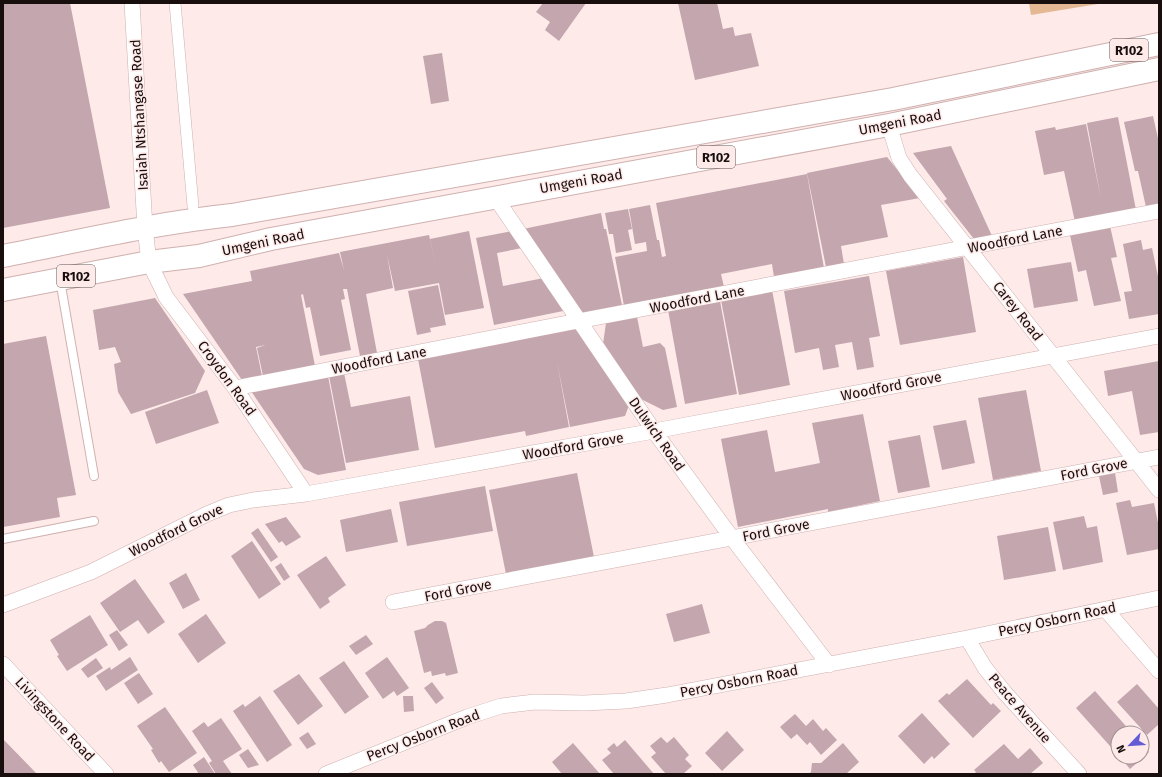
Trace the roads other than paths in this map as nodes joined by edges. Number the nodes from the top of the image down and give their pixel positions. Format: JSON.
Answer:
{"nodes":[{"id":1,"x":132,"y":3,"type":"edge"},
{"id":2,"x":175,"y":3,"type":"edge"},
{"id":3,"x":1159,"y":44,"type":"edge"},
{"id":4,"x":1159,"y":69,"type":"edge"},
{"id":5,"x":889,"y":125,"type":"junction"},
{"id":6,"x":495,"y":197,"type":"junction"},
{"id":7,"x":194,"y":206,"type":"dead end"},
{"id":8,"x":1159,"y":211,"type":"edge"},
{"id":9,"x":145,"y":228,"type":"junction"},
{"id":10,"x":968,"y":248,"type":"junction"},
{"id":11,"x":3,"y":256,"type":"edge"},
{"id":12,"x":149,"y":262,"type":"junction"},
{"id":13,"x":60,"y":279,"type":"junction"},
{"id":14,"x":3,"y":290,"type":"edge"},
{"id":15,"x":578,"y":321,"type":"junction"},
{"id":16,"x":1159,"y":336,"type":"edge"},
{"id":17,"x":1053,"y":356,"type":"junction"},
{"id":18,"x":235,"y":388,"type":"junction"},
{"id":19,"x":654,"y":431,"type":"junction"},
{"id":20,"x":1159,"y":457,"type":"edge"},
{"id":21,"x":1135,"y":461,"type":"junction"},
{"id":22,"x":94,"y":476,"type":"dead end"},
{"id":23,"x":1159,"y":490,"type":"edge"},
{"id":24,"x":306,"y":494,"type":"junction"},
{"id":25,"x":94,"y":521,"type":"dead end"},
{"id":26,"x":732,"y":538,"type":"junction"},
{"id":27,"x":3,"y":539,"type":"edge"},
{"id":28,"x":1159,"y":598,"type":"edge"},
{"id":29,"x":393,"y":602,"type":"dead end"},
{"id":30,"x":3,"y":605,"type":"edge"},
{"id":31,"x":1106,"y":610,"type":"junction"},
{"id":32,"x":967,"y":638,"type":"junction"},
{"id":33,"x":3,"y":664,"type":"edge"},
{"id":34,"x":829,"y":664,"type":"junction"},
{"id":35,"x":1159,"y":671,"type":"edge"},
{"id":36,"x":333,"y":773,"type":"edge"},
{"id":37,"x":106,"y":774,"type":"edge"},
{"id":38,"x":1079,"y":774,"type":"edge"}],
"edges":[{"from":1,"to":9,"type":"street","name":"Isaiah Ntshangase Road"},
{"from":2,"to":7,"type":"street"},
{"from":3,"to":9,"type":"main road","name":"Umgeni Road","number":"R102"},
{"from":4,"to":5,"type":"main road","name":"Umgeni Road","number":"R102"},
{"from":5,"to":6,"type":"main road","name":"Umgeni Road","number":"R102"},
{"from":5,"to":10,"type":"street","name":"Carey Road"},
{"from":6,"to":12,"type":"main road","name":"Umgeni Road","number":"R102"},
{"from":6,"to":15,"type":"street","name":"Dulwich Road"},
{"from":8,"to":10,"type":"street","name":"Woodford Lane"},
{"from":9,"to":11,"type":"main road","name":"Umgeni Road","number":"R102"},
{"from":9,"to":12,"type":"street","name":"Isaiah Ntshangase Road"},
{"from":10,"to":15,"type":"street","name":"Woodford Lane"},
{"from":10,"to":17,"type":"street","name":"Carey Road"},
{"from":12,"to":13,"type":"main road","name":"Umgeni Road","number":"R102"},
{"from":12,"to":18,"type":"street","name":"Croydon Road"},
{"from":13,"to":14,"type":"main road","name":"Umgeni Road","number":"R102"},
{"from":13,"to":22,"type":"lane"},
{"from":15,"to":18,"type":"street","name":"Woodford Lane"},
{"from":15,"to":19,"type":"street","name":"Dulwich Road"},
{"from":16,"to":17,"type":"street","name":"Woodford Grove"},
{"from":17,"to":19,"type":"street","name":"Woodford Grove"},
{"from":17,"to":21,"type":"street","name":"Carey Road"},
{"from":18,"to":24,"type":"street","name":"Croydon Road"},
{"from":19,"to":24,"type":"street","name":"Woodford Grove"},
{"from":19,"to":26,"type":"street","name":"Dulwich Road"},
{"from":20,"to":21,"type":"street","name":"Ford Grove"},
{"from":21,"to":23,"type":"street","name":"Carey Road"},
{"from":21,"to":26,"type":"street","name":"Ford Grove"},
{"from":24,"to":30,"type":"street","name":"Woodford Grove"},
{"from":25,"to":27,"type":"lane"},
{"from":26,"to":29,"type":"street","name":"Ford Grove"},
{"from":26,"to":34,"type":"street","name":"Dulwich Road"},
{"from":28,"to":31,"type":"street","name":"Percy Osborn Road"},
{"from":31,"to":32,"type":"street","name":"Percy Osborn Road"},
{"from":31,"to":35,"type":"street"},
{"from":32,"to":34,"type":"street","name":"Percy Osborn Road"},
{"from":32,"to":38,"type":"street","name":"Peace Avenue"},
{"from":33,"to":37,"type":"street","name":"Livingstone Road"},
{"from":34,"to":36,"type":"street","name":"Percy Osborn Road"}]}
